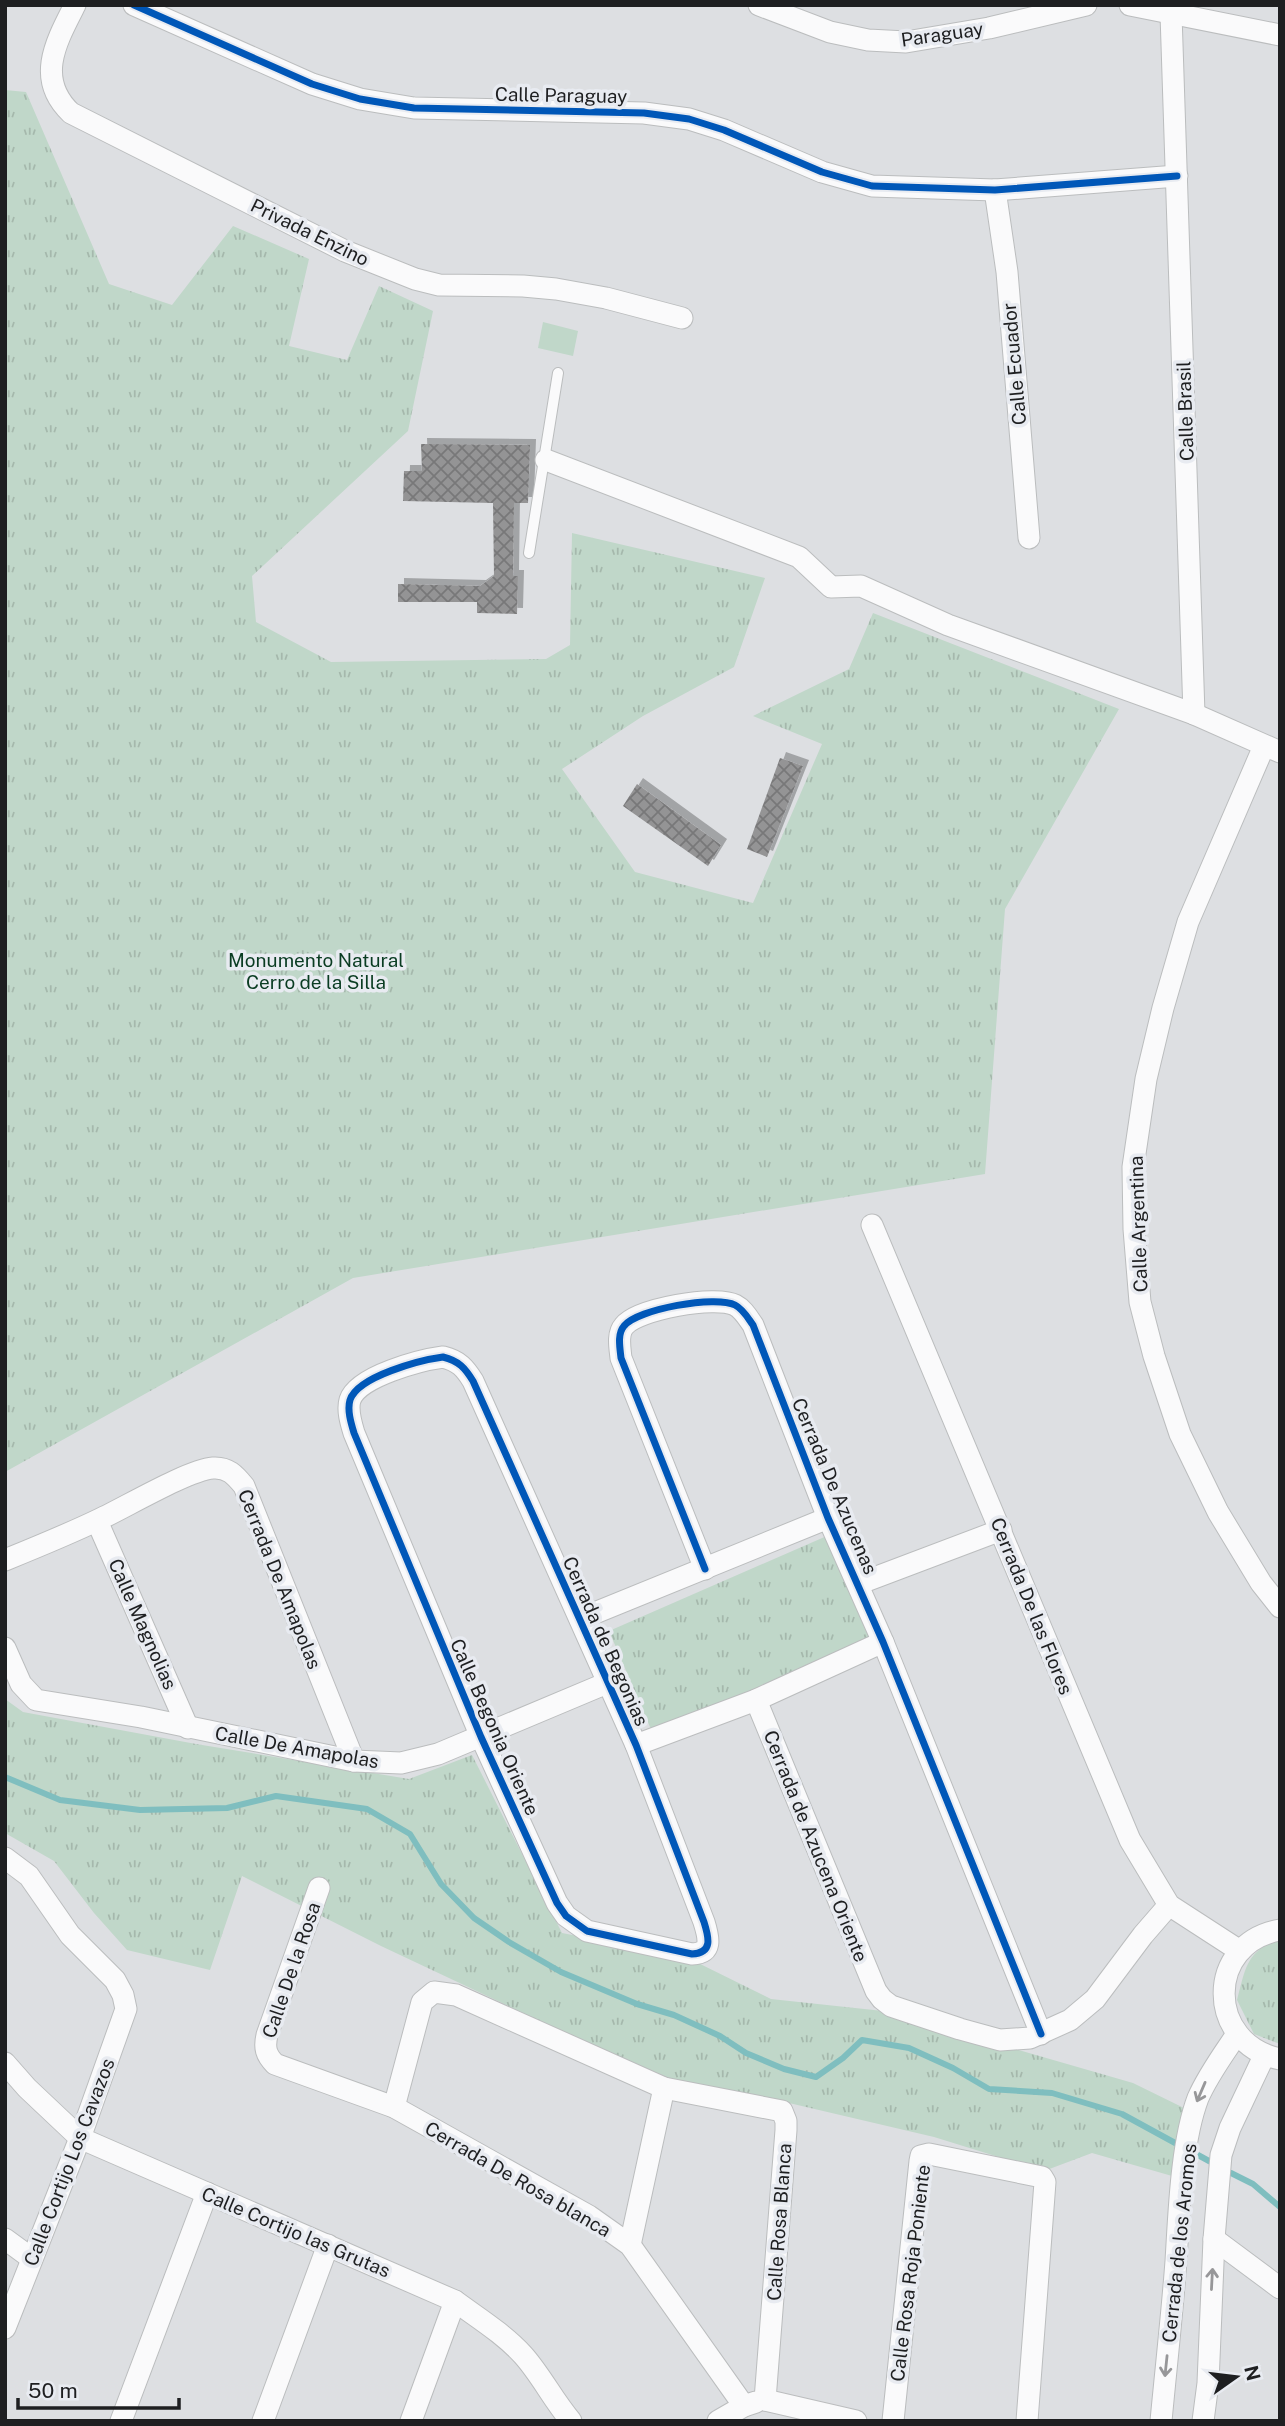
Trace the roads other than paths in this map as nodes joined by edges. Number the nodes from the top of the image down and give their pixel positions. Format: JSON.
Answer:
{"nodes":[{"id":1,"x":75,"y":5,"type":"edge"},
{"id":2,"x":134,"y":5,"type":"edge"},
{"id":3,"x":759,"y":5,"type":"edge"},
{"id":4,"x":1086,"y":5,"type":"edge"},
{"id":5,"x":1130,"y":5,"type":"edge"},
{"id":6,"x":1171,"y":14,"type":"junction"},
{"id":7,"x":1280,"y":35,"type":"edge"},
{"id":8,"x":1177,"y":176,"type":"junction"},
{"id":9,"x":995,"y":190,"type":"junction"},
{"id":10,"x":682,"y":318,"type":"dead end"},
{"id":11,"x":558,"y":373,"type":"dead end"},
{"id":12,"x":546,"y":460,"type":"junction"},
{"id":13,"x":1029,"y":538,"type":"dead end"},
{"id":14,"x":529,"y":553,"type":"dead end"},
{"id":15,"x":1194,"y":714,"type":"junction"},
{"id":16,"x":1272,"y":749,"type":"edge"},
{"id":17,"x":872,"y":1225,"type":"dead end"},
{"id":18,"x":456,"y":1360,"type":"joint"},
{"id":19,"x":828,"y":1518,"type":"junction"},
{"id":20,"x":97,"y":1521,"type":"junction"},
{"id":21,"x":1001,"y":1530,"type":"junction"},
{"id":22,"x":5,"y":1560,"type":"edge"},
{"id":23,"x":705,"y":1569,"type":"junction"},
{"id":24,"x":859,"y":1584,"type":"junction"},
{"id":25,"x":1280,"y":1607,"type":"edge"},
{"id":26,"x":580,"y":1619,"type":"junction"},
{"id":27,"x":883,"y":1642,"type":"junction"},
{"id":28,"x":5,"y":1648,"type":"edge"},
{"id":29,"x":607,"y":1683,"type":"junction"},
{"id":30,"x":756,"y":1700,"type":"junction"},
{"id":31,"x":188,"y":1728,"type":"junction"},
{"id":32,"x":481,"y":1737,"type":"junction"},
{"id":33,"x":636,"y":1745,"type":"junction"},
{"id":34,"x":354,"y":1761,"type":"junction"},
{"id":35,"x":5,"y":1858,"type":"edge"},
{"id":36,"x":319,"y":1888,"type":"dead end"},
{"id":37,"x":1169,"y":1905,"type":"junction"},
{"id":38,"x":1280,"y":1930,"type":"edge"},
{"id":39,"x":709,"y":1943,"type":"joint"},
{"id":40,"x":1240,"y":1951,"type":"junction"},
{"id":41,"x":1041,"y":2034,"type":"junction"},
{"id":42,"x":1237,"y":2034,"type":"junction"},
{"id":43,"x":265,"y":2052,"type":"joint"},
{"id":44,"x":1272,"y":2058,"type":"edge"},
{"id":45,"x":5,"y":2063,"type":"edge"},
{"id":46,"x":664,"y":2088,"type":"junction"},
{"id":47,"x":394,"y":2106,"type":"junction"},
{"id":48,"x":80,"y":2138,"type":"junction"},
{"id":49,"x":207,"y":2193,"type":"junction"},
{"id":50,"x":5,"y":2239,"type":"edge"},
{"id":51,"x":1214,"y":2239,"type":"junction"},
{"id":52,"x":328,"y":2245,"type":"junction"},
{"id":53,"x":629,"y":2245,"type":"junction"},
{"id":54,"x":31,"y":2258,"type":"junction"},
{"id":55,"x":1280,"y":2288,"type":"edge"},
{"id":56,"x":455,"y":2301,"type":"junction"},
{"id":57,"x":5,"y":2328,"type":"edge"},
{"id":58,"x":755,"y":2403,"type":"junction"},
{"id":59,"x":569,"y":2420,"type":"edge"},
{"id":60,"x":121,"y":2421,"type":"edge"},
{"id":61,"x":263,"y":2421,"type":"edge"},
{"id":62,"x":411,"y":2421,"type":"edge"},
{"id":63,"x":719,"y":2421,"type":"edge"},
{"id":64,"x":856,"y":2421,"type":"edge"},
{"id":65,"x":893,"y":2421,"type":"edge"},
{"id":66,"x":1027,"y":2421,"type":"edge"},
{"id":67,"x":1161,"y":2421,"type":"edge"},
{"id":68,"x":1203,"y":2421,"type":"edge"}],
"edges":[{"from":1,"to":10,"type":"street","name":"Privada Enzino"},
{"from":2,"to":9,"type":"street","name":"Calle Paraguay"},
{"from":3,"to":4,"type":"street","name":"Paraguay"},
{"from":5,"to":6,"type":"street"},
{"from":6,"to":7,"type":"street"},
{"from":6,"to":8,"type":"street","name":"Calle Brasil"},
{"from":8,"to":9,"type":"street","name":"Calle Paraguay"},
{"from":8,"to":15,"type":"street","name":"Calle Brasil"},
{"from":9,"to":13,"type":"street","name":"Calle Ecuador"},
{"from":11,"to":12,"type":"lane"},
{"from":12,"to":14,"type":"lane"},
{"from":12,"to":15,"type":"street"},
{"from":15,"to":16,"type":"street"},
{"from":16,"to":25,"type":"street","name":"Calle Argentina"},
{"from":17,"to":21,"type":"street","name":"Cerrada De las Flores"},
{"from":18,"to":26,"type":"street","name":"Cerrada de Begonias"},
{"from":18,"to":32,"type":"street","name":"Calle Begonia Oriente"},
{"from":19,"to":23,"type":"street"},
{"from":19,"to":23,"type":"street","name":"Cerrada De Azucenas"},
{"from":19,"to":24,"type":"street","name":"Cerrada De Azucenas"},
{"from":20,"to":22,"type":"street","name":"Cerrada De Amapolas"},
{"from":20,"to":31,"type":"street","name":"Calle Magnolias"},
{"from":20,"to":34,"type":"street","name":"Cerrada De Amapolas"},
{"from":21,"to":24,"type":"street"},
{"from":21,"to":37,"type":"street","name":"Cerrada De las Flores"},
{"from":23,"to":26,"type":"street"},
{"from":24,"to":27,"type":"street","name":"Cerrada De Azucenas"},
{"from":26,"to":29,"type":"street","name":"Cerrada de Begonias"},
{"from":27,"to":30,"type":"street"},
{"from":27,"to":41,"type":"street","name":"Cerrada De Azucenas"},
{"from":28,"to":31,"type":"street","name":"Calle De Amapolas"},
{"from":29,"to":32,"type":"street","name":"Calle De Amapolas"},
{"from":29,"to":33,"type":"street","name":"Cerrada de Begonias"},
{"from":30,"to":33,"type":"street"},
{"from":30,"to":41,"type":"street","name":"Cerrada de Azucena Oriente"},
{"from":31,"to":34,"type":"street","name":"Calle De Amapolas"},
{"from":32,"to":34,"type":"street","name":"Calle De Amapolas"},
{"from":32,"to":39,"type":"street","name":"Calle Begonia Oriente"},
{"from":33,"to":39,"type":"street","name":"Cerrada de Begonias"},
{"from":35,"to":48,"type":"street","name":"Calle Cortijo Los Cavazos"},
{"from":36,"to":43,"type":"street","name":"Calle De la Rosa"},
{"from":37,"to":40,"type":"street","name":"Cerrada De las Flores"},
{"from":37,"to":41,"type":"street"},
{"from":38,"to":40,"type":"street"},
{"from":40,"to":42,"type":"street"},
{"from":42,"to":44,"type":"street"},
{"from":42,"to":67,"type":"street","name":"Cerrada de los Aromos","one_way":true},
{"from":43,"to":47,"type":"street","name":"Cerrada De Rosa blanca"},
{"from":44,"to":51,"type":"street","name":"Cerrada de los Aromos"},
{"from":45,"to":48,"type":"street","name":"Calle Cortijo las Grutas"},
{"from":46,"to":47,"type":"street","name":"Calle Rosa Blanca"},
{"from":46,"to":53,"type":"street"},
{"from":46,"to":58,"type":"street","name":"Calle Rosa Blanca"},
{"from":47,"to":53,"type":"street","name":"Cerrada De Rosa blanca"},
{"from":48,"to":49,"type":"street","name":"Calle Cortijo las Grutas"},
{"from":48,"to":54,"type":"street","name":"Calle Cortijo Los Cavazos"},
{"from":49,"to":52,"type":"street","name":"Calle Cortijo las Grutas"},
{"from":49,"to":60,"type":"street"},
{"from":50,"to":54,"type":"street"},
{"from":51,"to":55,"type":"street"},
{"from":68,"to":51,"type":"street","name":"Cerrada de los Aromos","one_way":true},
{"from":52,"to":56,"type":"street","name":"Calle Cortijo las Grutas"},
{"from":52,"to":61,"type":"street"},
{"from":53,"to":58,"type":"street","name":"Cerrada De Rosa blanca"},
{"from":54,"to":57,"type":"street","name":"Calle Cortijo Los Cavazos"},
{"from":56,"to":59,"type":"street","name":"Calle Cortijo las Grutas"},
{"from":56,"to":62,"type":"street"},
{"from":58,"to":63,"type":"street"},
{"from":58,"to":64,"type":"street"},
{"from":65,"to":66,"type":"street","name":"Calle Rosa Roja Poniente"}]}
